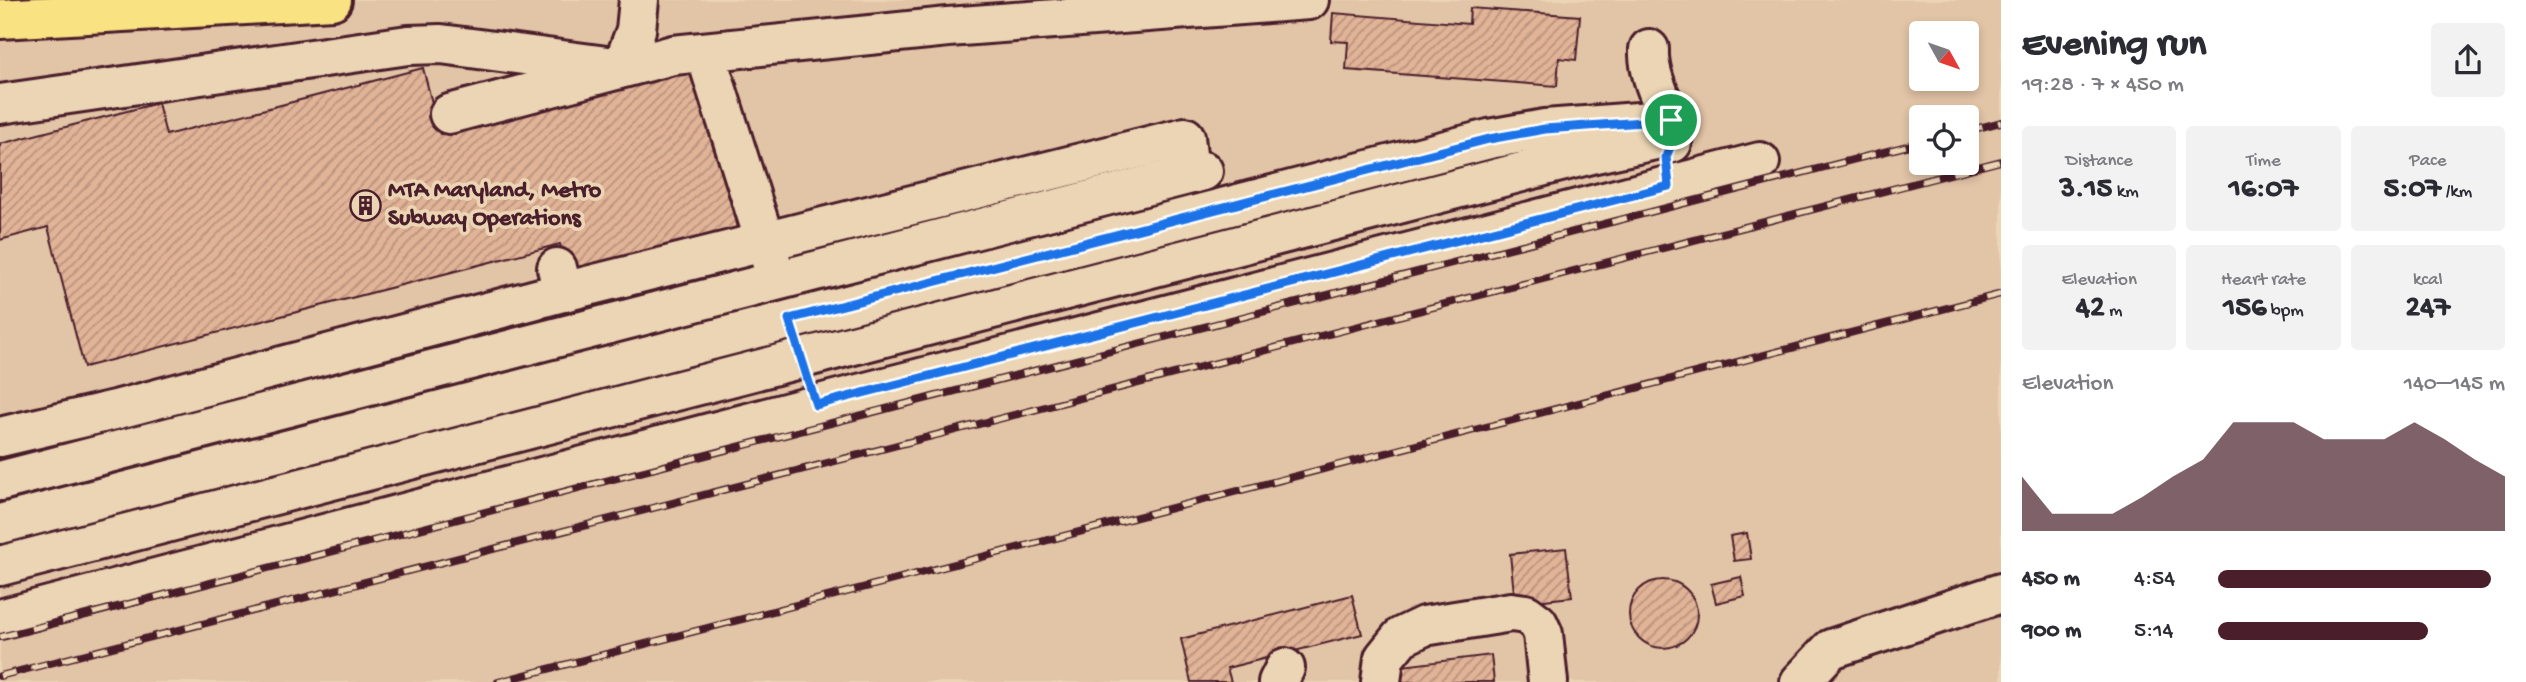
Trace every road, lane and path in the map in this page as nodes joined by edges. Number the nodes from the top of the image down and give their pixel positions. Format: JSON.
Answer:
{"nodes":[{"id":1,"x":332,"y":0,"type":"edge"},
{"id":2,"x":639,"y":0,"type":"edge"},
{"id":3,"x":1310,"y":0,"type":"edge"},
{"id":4,"x":4,"y":20,"type":"edge"},
{"id":5,"x":1649,"y":49,"type":"dead end"},
{"id":6,"x":705,"y":52,"type":"junction"},
{"id":7,"x":622,"y":68,"type":"junction"},
{"id":8,"x":0,"y":104,"type":"edge"},
{"id":9,"x":449,"y":114,"type":"dead end"},
{"id":10,"x":1672,"y":128,"type":"junction"},
{"id":11,"x":1533,"y":131,"type":"junction"},
{"id":12,"x":1760,"y":162,"type":"dead end"},
{"id":13,"x":1533,"y":169,"type":"junction"},
{"id":14,"x":1669,"y":186,"type":"junction"},
{"id":15,"x":765,"y":242,"type":"junction"},
{"id":16,"x":777,"y":282,"type":"junction"},
{"id":17,"x":789,"y":319,"type":"junction"},
{"id":18,"x":801,"y":358,"type":"junction"},
{"id":19,"x":816,"y":405,"type":"junction"},
{"id":20,"x":0,"y":437,"type":"edge"},
{"id":21,"x":0,"y":481,"type":"edge"},
{"id":22,"x":0,"y":524,"type":"edge"},
{"id":23,"x":0,"y":566,"type":"edge"},
{"id":24,"x":2001,"y":593,"type":"edge"},
{"id":25,"x":0,"y":619,"type":"edge"},
{"id":26,"x":1381,"y":682,"type":"edge"},
{"id":27,"x":1548,"y":682,"type":"edge"},
{"id":28,"x":1800,"y":682,"type":"edge"}],
"edges":[{"from":1,"to":4,"type":"main road"},
{"from":2,"to":7,"type":"lane"},
{"from":3,"to":6,"type":"lane"},
{"from":5,"to":10,"type":"lane"},
{"from":6,"to":7,"type":"lane"},
{"from":6,"to":15,"type":"lane"},
{"from":7,"to":8,"type":"lane"},
{"from":7,"to":9,"type":"lane"},
{"from":10,"to":11,"type":"lane"},
{"from":10,"to":13,"type":"lane"},
{"from":10,"to":14,"type":"lane"},
{"from":11,"to":13,"type":"lane"},
{"from":11,"to":17,"type":"lane"},
{"from":12,"to":14,"type":"lane"},
{"from":13,"to":18,"type":"lane"},
{"from":14,"to":19,"type":"lane"},
{"from":15,"to":16,"type":"lane"},
{"from":15,"to":16,"type":"lane"},
{"from":15,"to":20,"type":"lane"},
{"from":16,"to":17,"type":"lane"},
{"from":16,"to":21,"type":"lane"},
{"from":17,"to":18,"type":"lane"},
{"from":17,"to":22,"type":"lane"},
{"from":18,"to":19,"type":"lane"},
{"from":18,"to":23,"type":"lane"},
{"from":19,"to":25,"type":"lane"},
{"from":24,"to":28,"type":"lane"},
{"from":26,"to":27,"type":"lane"}]}
